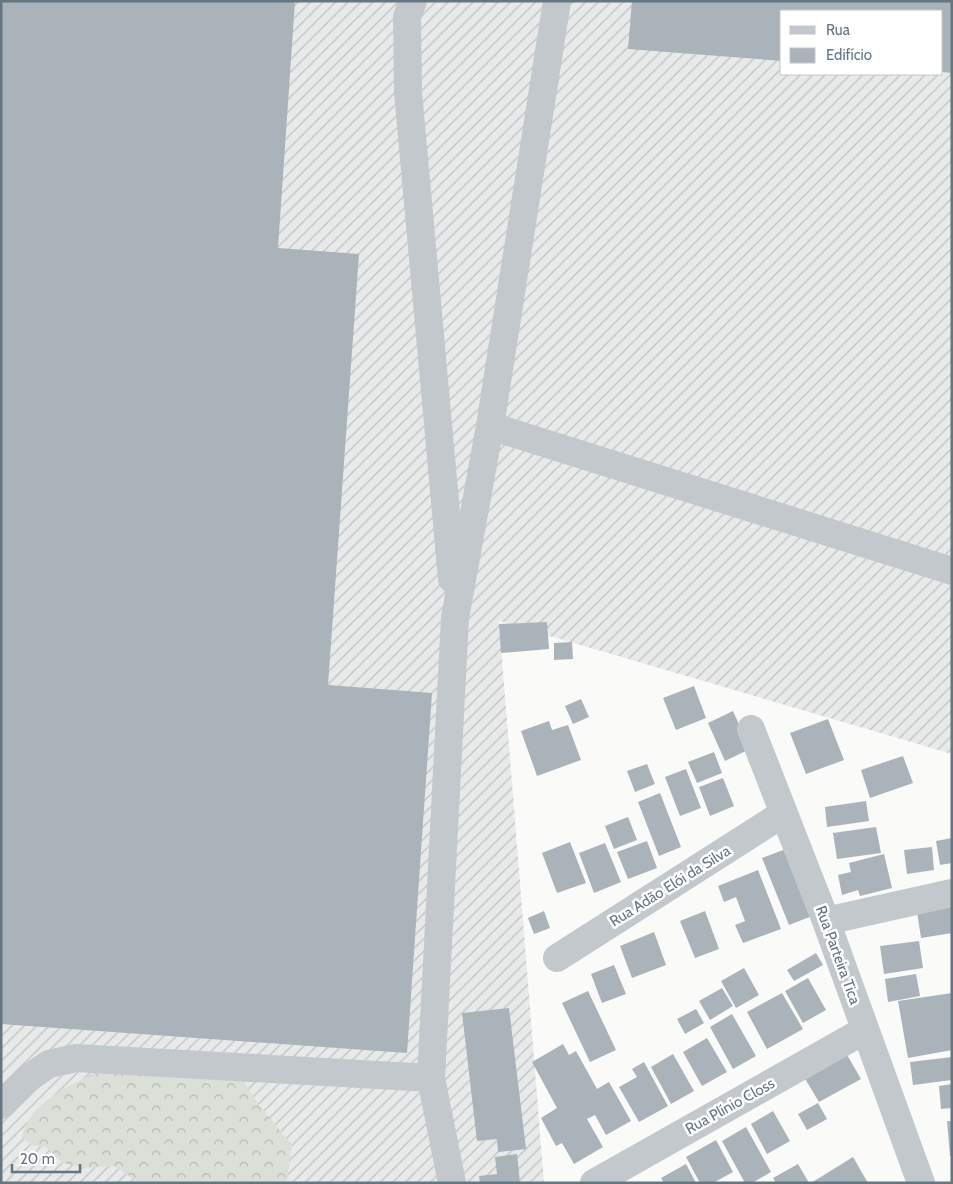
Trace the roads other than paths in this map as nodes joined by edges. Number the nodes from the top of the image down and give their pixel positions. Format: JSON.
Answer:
{"nodes":[{"id":1,"x":413,"y":1,"type":"edge"},
{"id":2,"x":557,"y":1,"type":"edge"},
{"id":3,"x":490,"y":426,"type":"junction"},
{"id":4,"x":952,"y":571,"type":"edge"},
{"id":5,"x":455,"y":618,"type":"junction"},
{"id":6,"x":752,"y":729,"type":"dead end"},
{"id":7,"x":784,"y":813,"type":"junction"},
{"id":8,"x":952,"y":893,"type":"edge"},
{"id":9,"x":826,"y":921,"type":"junction"},
{"id":10,"x":557,"y":958,"type":"dead end"},
{"id":11,"x":865,"y":1030,"type":"junction"},
{"id":12,"x":431,"y":1078,"type":"junction"},
{"id":13,"x":1,"y":1105,"type":"edge"},
{"id":14,"x":452,"y":1183,"type":"edge"},
{"id":15,"x":594,"y":1183,"type":"edge"},
{"id":16,"x":921,"y":1183,"type":"edge"}],
"edges":[{"from":1,"to":5,"type":"street"},
{"from":2,"to":3,"type":"street"},
{"from":3,"to":4,"type":"street"},
{"from":3,"to":5,"type":"street"},
{"from":5,"to":12,"type":"street"},
{"from":6,"to":7,"type":"street","name":"Rua Parteira Tica"},
{"from":7,"to":9,"type":"street","name":"Rua Parteira Tica"},
{"from":7,"to":10,"type":"street","name":"Rua Adão Elói da Silva"},
{"from":8,"to":9,"type":"street"},
{"from":9,"to":11,"type":"street","name":"Rua Parteira Tica"},
{"from":11,"to":15,"type":"street","name":"Rua Plínio Closs"},
{"from":11,"to":16,"type":"street","name":"Rua Parteira Tica"},
{"from":12,"to":13,"type":"street"},
{"from":12,"to":14,"type":"street"}]}
